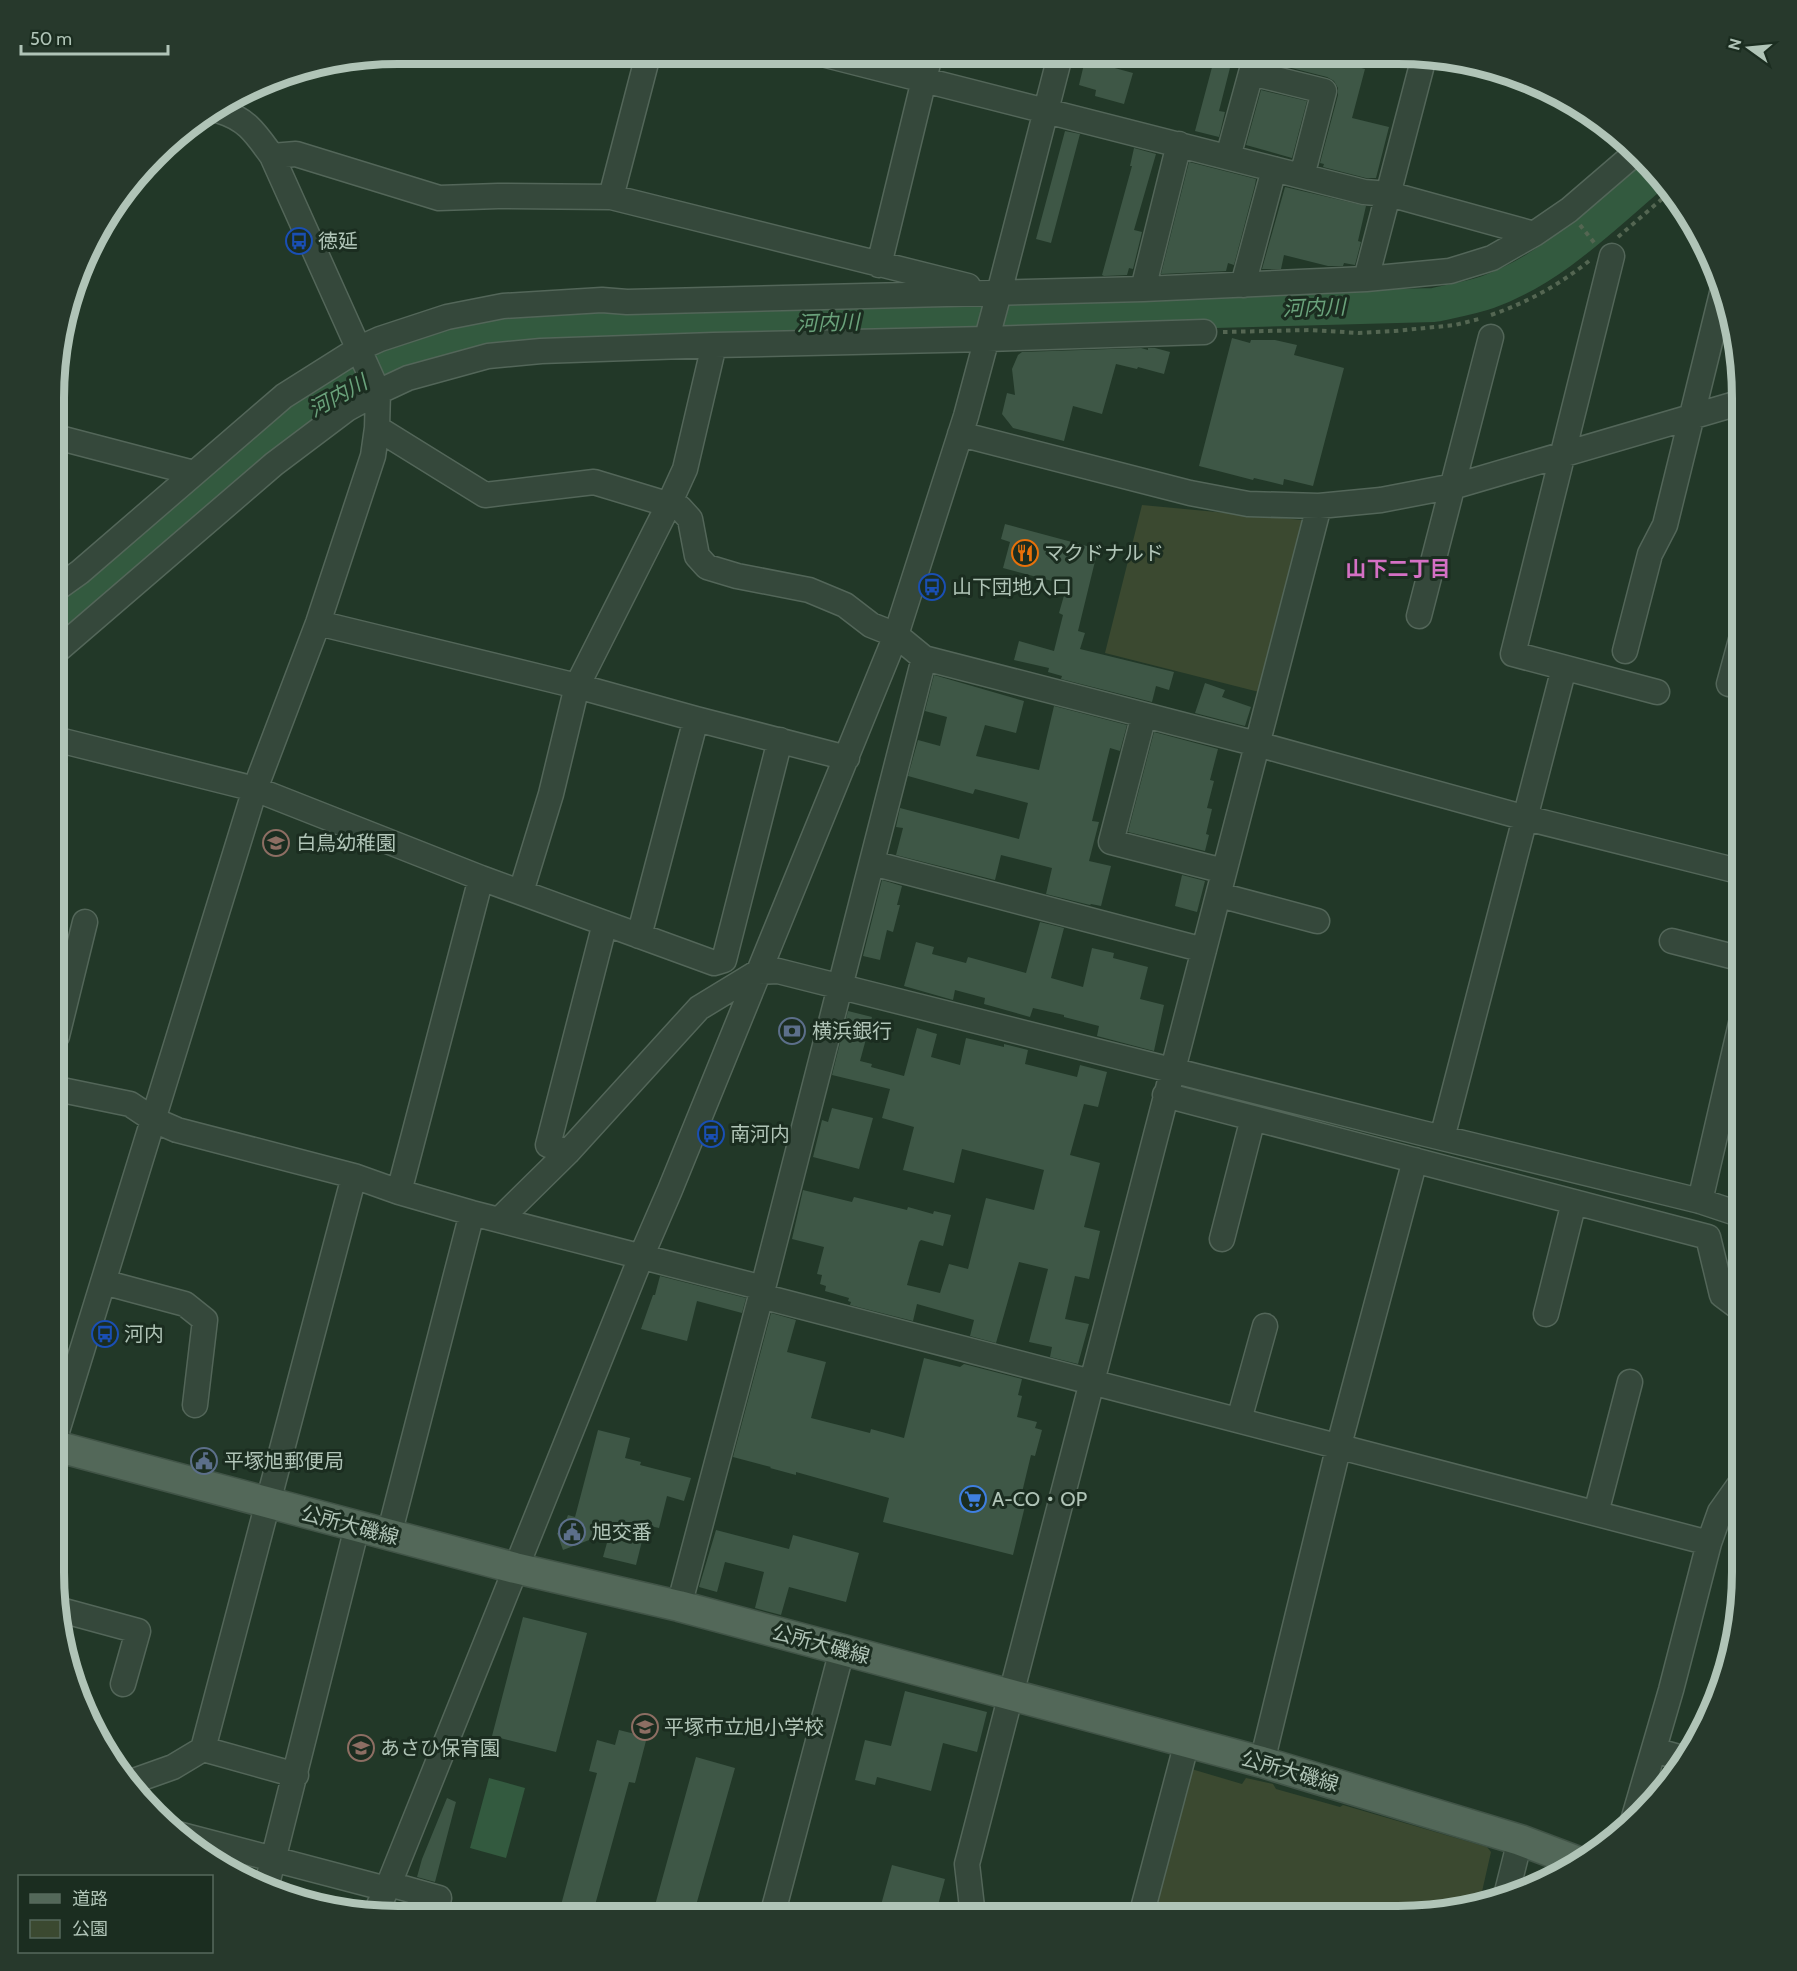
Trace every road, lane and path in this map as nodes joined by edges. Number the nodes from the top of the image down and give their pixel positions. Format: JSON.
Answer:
{"nodes":[{"id":1,"x":646,"y":64,"type":"edge"},
{"id":2,"x":861,"y":64,"type":"edge"},
{"id":3,"x":928,"y":64,"type":"edge"},
{"id":4,"x":1058,"y":64,"type":"edge"},
{"id":5,"x":1422,"y":65,"type":"edge"},
{"id":6,"x":923,"y":80,"type":"junction"},
{"id":7,"x":1046,"y":110,"type":"junction"},
{"id":8,"x":225,"y":113,"type":"edge"},
{"id":9,"x":1179,"y":144,"type":"junction"},
{"id":10,"x":272,"y":156,"type":"junction"},
{"id":11,"x":1228,"y":157,"type":"junction"},
{"id":12,"x":1630,"y":157,"type":"edge"},
{"id":13,"x":1274,"y":169,"type":"junction"},
{"id":14,"x":1302,"y":176,"type":"junction"},
{"id":15,"x":1389,"y":194,"type":"junction"},
{"id":16,"x":1665,"y":196,"type":"edge"},
{"id":17,"x":611,"y":197,"type":"junction"},
{"id":18,"x":1576,"y":219,"type":"dead end"},
{"id":19,"x":1534,"y":234,"type":"junction"},
{"id":20,"x":1603,"y":252,"type":"junction"},
{"id":21,"x":879,"y":265,"type":"junction"},
{"id":22,"x":1366,"y":279,"type":"junction"},
{"id":23,"x":1244,"y":285,"type":"junction"},
{"id":24,"x":1143,"y":289,"type":"junction"},
{"id":25,"x":999,"y":296,"type":"junction"},
{"id":26,"x":1719,"y":305,"type":"edge"},
{"id":27,"x":1204,"y":332,"type":"joint"},
{"id":28,"x":1491,"y":337,"type":"dead end"},
{"id":29,"x":987,"y":338,"type":"junction"},
{"id":30,"x":714,"y":345,"type":"junction"},
{"id":31,"x":361,"y":352,"type":"junction"},
{"id":32,"x":377,"y":388,"type":"junction"},
{"id":33,"x":1732,"y":405,"type":"edge"},
{"id":34,"x":1691,"y":417,"type":"junction"},
{"id":35,"x":377,"y":428,"type":"junction"},
{"id":36,"x":960,"y":434,"type":"junction"},
{"id":37,"x":64,"y":439,"type":"edge"},
{"id":38,"x":1561,"y":455,"type":"junction"},
{"id":39,"x":194,"y":473,"type":"junction"},
{"id":40,"x":1453,"y":487,"type":"junction"},
{"id":41,"x":669,"y":504,"type":"junction"},
{"id":42,"x":1319,"y":506,"type":"junction"},
{"id":43,"x":64,"y":583,"type":"edge"},
{"id":44,"x":1419,"y":616,"type":"dead end"},
{"id":45,"x":318,"y":623,"type":"junction"},
{"id":46,"x":896,"y":635,"type":"junction"},
{"id":47,"x":64,"y":645,"type":"edge"},
{"id":48,"x":1625,"y":651,"type":"dead end"},
{"id":49,"x":924,"y":658,"type":"junction"},
{"id":50,"x":1564,"y":668,"type":"junction"},
{"id":51,"x":1732,"y":673,"type":"edge"},
{"id":52,"x":1729,"y":684,"type":"dead end"},
{"id":53,"x":577,"y":686,"type":"junction"},
{"id":54,"x":1657,"y":692,"type":"dead end"},
{"id":55,"x":1144,"y":715,"type":"junction"},
{"id":56,"x":696,"y":720,"type":"junction"},
{"id":57,"x":780,"y":740,"type":"junction"},
{"id":58,"x":1257,"y":744,"type":"junction"},
{"id":59,"x":64,"y":746,"type":"edge"},
{"id":60,"x":847,"y":758,"type":"junction"},
{"id":61,"x":255,"y":789,"type":"junction"},
{"id":62,"x":1526,"y":818,"type":"junction"},
{"id":63,"x":872,"y":863,"type":"junction"},
{"id":64,"x":1732,"y":870,"type":"edge"},
{"id":65,"x":1224,"y":871,"type":"junction"},
{"id":66,"x":481,"y":878,"type":"junction"},
{"id":67,"x":520,"y":892,"type":"junction"},
{"id":68,"x":1218,"y":895,"type":"junction"},
{"id":69,"x":1317,"y":921,"type":"dead end"},
{"id":70,"x":86,"y":922,"type":"dead end"},
{"id":71,"x":605,"y":923,"type":"junction"},
{"id":72,"x":639,"y":936,"type":"junction"},
{"id":73,"x":1672,"y":941,"type":"dead end"},
{"id":74,"x":1204,"y":950,"type":"junction"},
{"id":75,"x":1732,"y":956,"type":"edge"},
{"id":76,"x":758,"y":972,"type":"junction"},
{"id":77,"x":839,"y":986,"type":"junction"},
{"id":78,"x":64,"y":1008,"type":"edge"},
{"id":79,"x":1732,"y":1062,"type":"edge"},
{"id":80,"x":1172,"y":1071,"type":"junction"},
{"id":81,"x":64,"y":1090,"type":"edge"},
{"id":82,"x":1166,"y":1095,"type":"junction"},
{"id":83,"x":1253,"y":1118,"type":"junction"},
{"id":84,"x":154,"y":1120,"type":"junction"},
{"id":85,"x":1442,"y":1138,"type":"junction"},
{"id":86,"x":568,"y":1152,"type":"junction"},
{"id":87,"x":1415,"y":1160,"type":"junction"},
{"id":88,"x":354,"y":1176,"type":"junction"},
{"id":89,"x":399,"y":1192,"type":"junction"},
{"id":90,"x":1700,"y":1201,"type":"junction"},
{"id":91,"x":1574,"y":1202,"type":"junction"},
{"id":92,"x":1732,"y":1211,"type":"edge"},
{"id":93,"x":472,"y":1213,"type":"junction"},
{"id":94,"x":500,"y":1219,"type":"junction"},
{"id":95,"x":1222,"y":1239,"type":"dead end"},
{"id":96,"x":641,"y":1257,"type":"junction"},
{"id":97,"x":103,"y":1282,"type":"junction"},
{"id":98,"x":762,"y":1292,"type":"junction"},
{"id":99,"x":1732,"y":1302,"type":"edge"},
{"id":100,"x":1546,"y":1314,"type":"dead end"},
{"id":101,"x":1265,"y":1326,"type":"dead end"},
{"id":102,"x":1091,"y":1381,"type":"junction"},
{"id":103,"x":1629,"y":1382,"type":"dead end"},
{"id":104,"x":195,"y":1405,"type":"dead end"},
{"id":105,"x":64,"y":1411,"type":"edge"},
{"id":106,"x":1239,"y":1420,"type":"junction"},
{"id":107,"x":1339,"y":1445,"type":"junction"},
{"id":108,"x":64,"y":1448,"type":"edge"},
{"id":109,"x":1732,"y":1495,"type":"edge"},
{"id":110,"x":267,"y":1502,"type":"junction"},
{"id":111,"x":1596,"y":1513,"type":"junction"},
{"id":112,"x":357,"y":1527,"type":"junction"},
{"id":113,"x":389,"y":1535,"type":"junction"},
{"id":114,"x":1709,"y":1543,"type":"junction"},
{"id":115,"x":515,"y":1568,"type":"junction"},
{"id":116,"x":680,"y":1606,"type":"junction"},
{"id":117,"x":67,"y":1612,"type":"edge"},
{"id":118,"x":842,"y":1650,"type":"junction"},
{"id":119,"x":123,"y":1684,"type":"dead end"},
{"id":120,"x":1011,"y":1694,"type":"junction"},
{"id":121,"x":1187,"y":1742,"type":"junction"},
{"id":122,"x":202,"y":1749,"type":"junction"},
{"id":123,"x":1654,"y":1750,"type":"junction"},
{"id":124,"x":1677,"y":1756,"type":"edge"},
{"id":125,"x":1262,"y":1762,"type":"junction"},
{"id":126,"x":296,"y":1775,"type":"junction"},
{"id":127,"x":136,"y":1780,"type":"edge"},
{"id":128,"x":1637,"y":1807,"type":"edge"},
{"id":129,"x":196,"y":1839,"type":"edge"},
{"id":130,"x":1520,"y":1840,"type":"junction"},
{"id":131,"x":274,"y":1859,"type":"junction"},
{"id":132,"x":1570,"y":1859,"type":"edge"},
{"id":133,"x":268,"y":1880,"type":"edge"},
{"id":134,"x":388,"y":1886,"type":"junction"},
{"id":135,"x":1507,"y":1889,"type":"edge"},
{"id":136,"x":379,"y":1906,"type":"edge"},
{"id":137,"x":437,"y":1906,"type":"edge"},
{"id":138,"x":775,"y":1906,"type":"edge"},
{"id":139,"x":972,"y":1906,"type":"edge"},
{"id":140,"x":1144,"y":1906,"type":"edge"}],
"edges":[{"from":1,"to":17,"type":"street"},
{"from":2,"to":6,"type":"street"},
{"from":3,"to":6,"type":"street"},
{"from":4,"to":7,"type":"street"},
{"from":5,"to":15,"type":"street"},
{"from":6,"to":7,"type":"street"},
{"from":6,"to":21,"type":"street"},
{"from":7,"to":9,"type":"street"},
{"from":7,"to":25,"type":"street"},
{"from":8,"to":10,"type":"street"},
{"from":9,"to":11,"type":"street"},
{"from":9,"to":24,"type":"street"},
{"from":10,"to":17,"type":"street"},
{"from":10,"to":31,"type":"street"},
{"from":11,"to":13,"type":"street"},
{"from":11,"to":14,"type":"street"},
{"from":12,"to":19,"type":"street"},
{"from":13,"to":14,"type":"street"},
{"from":13,"to":23,"type":"street"},
{"from":14,"to":15,"type":"street"},
{"from":15,"to":19,"type":"street"},
{"from":15,"to":22,"type":"street"},
{"from":16,"to":20,"type":"path"},
{"from":17,"to":21,"type":"street"},
{"from":18,"to":20,"type":"path"},
{"from":19,"to":22,"type":"street"},
{"from":20,"to":27,"type":"path"},
{"from":20,"to":38,"type":"street"},
{"from":21,"to":25,"type":"street"},
{"from":22,"to":23,"type":"street"},
{"from":23,"to":24,"type":"street"},
{"from":24,"to":25,"type":"street"},
{"from":25,"to":29,"type":"street"},
{"from":25,"to":31,"type":"street"},
{"from":26,"to":34,"type":"street"},
{"from":27,"to":29,"type":"street"},
{"from":28,"to":40,"type":"street"},
{"from":29,"to":30,"type":"street"},
{"from":29,"to":36,"type":"street"},
{"from":30,"to":32,"type":"street"},
{"from":30,"to":41,"type":"street"},
{"from":31,"to":32,"type":"street"},
{"from":31,"to":39,"type":"street"},
{"from":32,"to":35,"type":"street"},
{"from":32,"to":47,"type":"street"},
{"from":33,"to":34,"type":"street"},
{"from":34,"to":38,"type":"street"},
{"from":34,"to":48,"type":"street"},
{"from":35,"to":41,"type":"street"},
{"from":35,"to":45,"type":"street"},
{"from":36,"to":42,"type":"street"},
{"from":36,"to":46,"type":"street"},
{"from":37,"to":39,"type":"street"},
{"from":38,"to":40,"type":"street"},
{"from":38,"to":50,"type":"street"},
{"from":39,"to":43,"type":"street"},
{"from":40,"to":42,"type":"street"},
{"from":40,"to":44,"type":"street"},
{"from":41,"to":46,"type":"street"},
{"from":41,"to":53,"type":"street"},
{"from":42,"to":58,"type":"street"},
{"from":45,"to":53,"type":"street"},
{"from":45,"to":61,"type":"street"},
{"from":46,"to":49,"type":"street"},
{"from":46,"to":60,"type":"street"},
{"from":49,"to":55,"type":"street"},
{"from":49,"to":63,"type":"street"},
{"from":50,"to":54,"type":"street"},
{"from":50,"to":62,"type":"street"},
{"from":51,"to":52,"type":"street"},
{"from":53,"to":56,"type":"street"},
{"from":53,"to":67,"type":"street"},
{"from":55,"to":58,"type":"street"},
{"from":55,"to":65,"type":"street"},
{"from":56,"to":57,"type":"street"},
{"from":56,"to":72,"type":"street"},
{"from":57,"to":60,"type":"street"},
{"from":57,"to":72,"type":"street"},
{"from":58,"to":62,"type":"street"},
{"from":58,"to":65,"type":"street"},
{"from":59,"to":61,"type":"street"},
{"from":60,"to":76,"type":"street"},
{"from":61,"to":66,"type":"street"},
{"from":61,"to":84,"type":"street"},
{"from":62,"to":64,"type":"street"},
{"from":62,"to":85,"type":"street"},
{"from":63,"to":74,"type":"street"},
{"from":63,"to":77,"type":"street"},
{"from":65,"to":68,"type":"street"},
{"from":66,"to":67,"type":"street"},
{"from":66,"to":89,"type":"street"},
{"from":67,"to":71,"type":"street"},
{"from":68,"to":69,"type":"street"},
{"from":68,"to":74,"type":"street"},
{"from":70,"to":78,"type":"street"},
{"from":71,"to":72,"type":"street"},
{"from":71,"to":86,"type":"street"},
{"from":73,"to":75,"type":"street"},
{"from":74,"to":80,"type":"street"},
{"from":76,"to":77,"type":"street"},
{"from":76,"to":86,"type":"street"},
{"from":76,"to":96,"type":"street"},
{"from":77,"to":80,"type":"street"},
{"from":77,"to":98,"type":"street"},
{"from":79,"to":90,"type":"street"},
{"from":80,"to":82,"type":"street"},
{"from":80,"to":85,"type":"street"},
{"from":81,"to":84,"type":"street"},
{"from":82,"to":83,"type":"street"},
{"from":82,"to":102,"type":"street"},
{"from":83,"to":87,"type":"street"},
{"from":83,"to":95,"type":"street"},
{"from":84,"to":88,"type":"street"},
{"from":84,"to":97,"type":"street"},
{"from":85,"to":90,"type":"street"},
{"from":86,"to":94,"type":"street"},
{"from":87,"to":91,"type":"street"},
{"from":87,"to":107,"type":"street"},
{"from":88,"to":89,"type":"street"},
{"from":88,"to":110,"type":"street"},
{"from":89,"to":93,"type":"street"},
{"from":90,"to":92,"type":"street"},
{"from":91,"to":99,"type":"street"},
{"from":91,"to":100,"type":"street"},
{"from":93,"to":94,"type":"street"},
{"from":93,"to":113,"type":"street"},
{"from":94,"to":96,"type":"street"},
{"from":96,"to":98,"type":"street"},
{"from":96,"to":115,"type":"street"},
{"from":97,"to":104,"type":"street"},
{"from":97,"to":105,"type":"street"},
{"from":98,"to":102,"type":"street"},
{"from":98,"to":116,"type":"street"},
{"from":101,"to":106,"type":"street"},
{"from":102,"to":106,"type":"street"},
{"from":102,"to":120,"type":"street"},
{"from":103,"to":111,"type":"street"},
{"from":106,"to":107,"type":"street"},
{"from":107,"to":111,"type":"street"},
{"from":107,"to":125,"type":"street"},
{"from":108,"to":110,"type":"main road","name":"公所大磯線"},
{"from":109,"to":114,"type":"street"},
{"from":110,"to":112,"type":"main road","name":"公所大磯線"},
{"from":110,"to":122,"type":"street"},
{"from":111,"to":114,"type":"street"},
{"from":112,"to":113,"type":"main road","name":"公所大磯線"},
{"from":112,"to":126,"type":"street"},
{"from":113,"to":115,"type":"main road","name":"公所大磯線"},
{"from":114,"to":123,"type":"street"},
{"from":115,"to":116,"type":"main road","name":"公所大磯線"},
{"from":115,"to":134,"type":"street"},
{"from":116,"to":118,"type":"main road","name":"公所大磯線"},
{"from":117,"to":119,"type":"street"},
{"from":118,"to":120,"type":"main road","name":"公所大磯線"},
{"from":118,"to":138,"type":"street"},
{"from":120,"to":121,"type":"main road","name":"公所大磯線"},
{"from":120,"to":139,"type":"street"},
{"from":121,"to":125,"type":"main road","name":"公所大磯線"},
{"from":121,"to":140,"type":"street"},
{"from":122,"to":126,"type":"street"},
{"from":122,"to":127,"type":"street"},
{"from":123,"to":124,"type":"street"},
{"from":123,"to":128,"type":"street"},
{"from":125,"to":130,"type":"main road","name":"公所大磯線"},
{"from":126,"to":131,"type":"street"},
{"from":129,"to":131,"type":"street"},
{"from":130,"to":132,"type":"main road","name":"公所大磯線"},
{"from":130,"to":135,"type":"street"},
{"from":131,"to":133,"type":"street"},
{"from":131,"to":134,"type":"street"},
{"from":134,"to":136,"type":"street"},
{"from":134,"to":137,"type":"street"}]}
